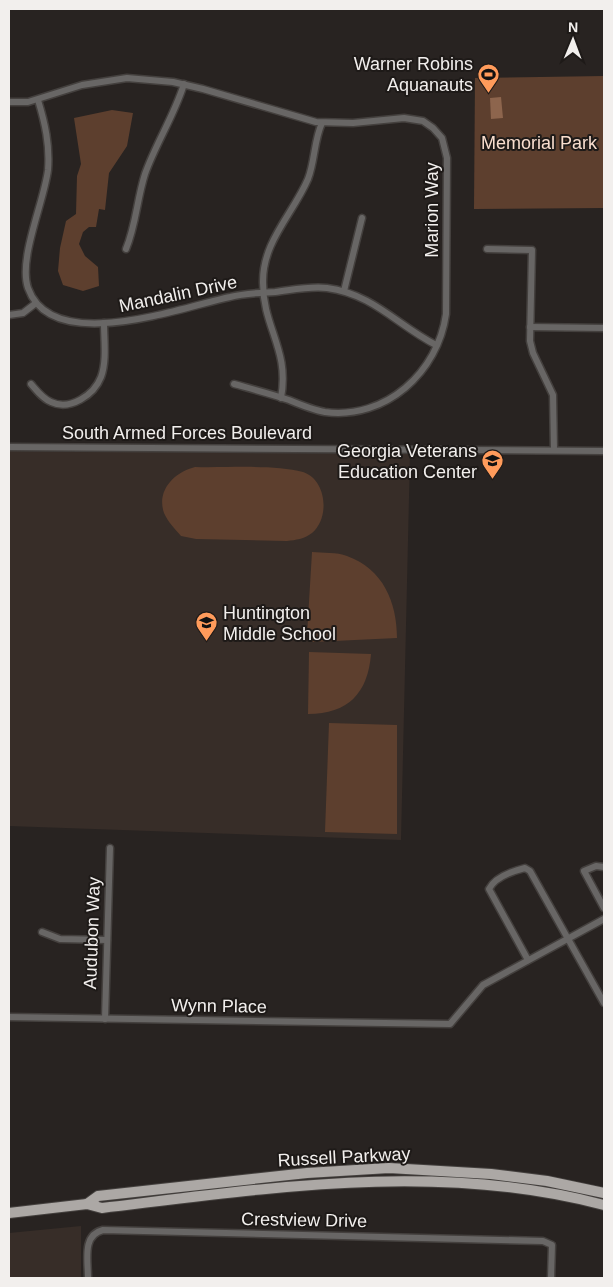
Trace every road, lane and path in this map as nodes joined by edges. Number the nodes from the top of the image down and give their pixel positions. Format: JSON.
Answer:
{"nodes":[{"id":1,"x":184,"y":84,"type":"junction"},
{"id":2,"x":38,"y":100,"type":"junction"},
{"id":3,"x":9,"y":102,"type":"edge"},
{"id":4,"x":322,"y":123,"type":"junction"},
{"id":5,"x":362,"y":218,"type":"dead end"},
{"id":6,"x":126,"y":249,"type":"dead end"},
{"id":7,"x":487,"y":249,"type":"dead end"},
{"id":8,"x":344,"y":291,"type":"junction"},
{"id":9,"x":263,"y":292,"type":"junction"},
{"id":10,"x":36,"y":303,"type":"junction"},
{"id":11,"x":9,"y":315,"type":"edge"},
{"id":12,"x":104,"y":323,"type":"junction"},
{"id":13,"x":530,"y":327,"type":"junction"},
{"id":14,"x":604,"y":328,"type":"edge"},
{"id":15,"x":436,"y":345,"type":"junction"},
{"id":16,"x":31,"y":384,"type":"dead end"},
{"id":17,"x":234,"y":384,"type":"dead end"},
{"id":18,"x":281,"y":398,"type":"junction"},
{"id":19,"x":9,"y":448,"type":"edge"},
{"id":20,"x":554,"y":450,"type":"junction"},
{"id":21,"x":604,"y":451,"type":"edge"},
{"id":22,"x":110,"y":848,"type":"dead end"},
{"id":23,"x":604,"y":867,"type":"edge"},
{"id":24,"x":604,"y":908,"type":"edge"},
{"id":25,"x":604,"y":919,"type":"edge"},
{"id":26,"x":42,"y":932,"type":"dead end"},
{"id":27,"x":568,"y":939,"type":"junction"},
{"id":28,"x":107,"y":940,"type":"junction"},
{"id":29,"x":528,"y":960,"type":"junction"},
{"id":30,"x":604,"y":1003,"type":"edge"},
{"id":31,"x":9,"y":1017,"type":"edge"},
{"id":32,"x":105,"y":1019,"type":"junction"},
{"id":33,"x":604,"y":1193,"type":"edge"},
{"id":34,"x":87,"y":1204,"type":"junction"},
{"id":35,"x":604,"y":1205,"type":"edge"},
{"id":36,"x":9,"y":1213,"type":"edge"},
{"id":37,"x":88,"y":1278,"type":"edge"},
{"id":38,"x":551,"y":1278,"type":"edge"}],
"edges":[{"from":1,"to":2,"type":"street","name":"Marion Way"},
{"from":1,"to":4,"type":"street","name":"Marion Way"},
{"from":1,"to":6,"type":"street"},
{"from":2,"to":3,"type":"street","name":"Marion Way"},
{"from":2,"to":10,"type":"street"},
{"from":4,"to":9,"type":"street"},
{"from":4,"to":15,"type":"street","name":"Marion Way"},
{"from":5,"to":8,"type":"street"},
{"from":7,"to":13,"type":"street"},
{"from":8,"to":9,"type":"street","name":"Mandalin Drive"},
{"from":8,"to":15,"type":"street","name":"Mandalin Drive"},
{"from":9,"to":12,"type":"street","name":"Mandalin Drive"},
{"from":9,"to":18,"type":"street"},
{"from":10,"to":11,"type":"street"},
{"from":10,"to":12,"type":"street","name":"Mandalin Drive"},
{"from":12,"to":16,"type":"street"},
{"from":13,"to":14,"type":"street"},
{"from":13,"to":20,"type":"street"},
{"from":15,"to":18,"type":"street","name":"Marion Way"},
{"from":17,"to":18,"type":"street","name":"Marion Way"},
{"from":19,"to":20,"type":"street","name":"South Armed Forces Boulevard"},
{"from":20,"to":21,"type":"street","name":"South Armed Forces Boulevard"},
{"from":22,"to":28,"type":"street","name":"Audubon Way"},
{"from":23,"to":24,"type":"street"},
{"from":25,"to":27,"type":"street","name":"Wynn Place"},
{"from":26,"to":28,"type":"street"},
{"from":27,"to":29,"type":"street","name":"Wynn Place"},
{"from":27,"to":29,"type":"street"},
{"from":27,"to":30,"type":"street"},
{"from":28,"to":32,"type":"street","name":"Audubon Way"},
{"from":29,"to":32,"type":"street","name":"Wynn Place"},
{"from":31,"to":32,"type":"street","name":"Wynn Place"},
{"from":33,"to":34,"type":"main road","name":"Russell Parkway"},
{"from":34,"to":35,"type":"main road","name":"Russell Parkway"},
{"from":34,"to":36,"type":"main road","name":"Russell Parkway"},
{"from":37,"to":38,"type":"street","name":"Crestview Drive"}]}
